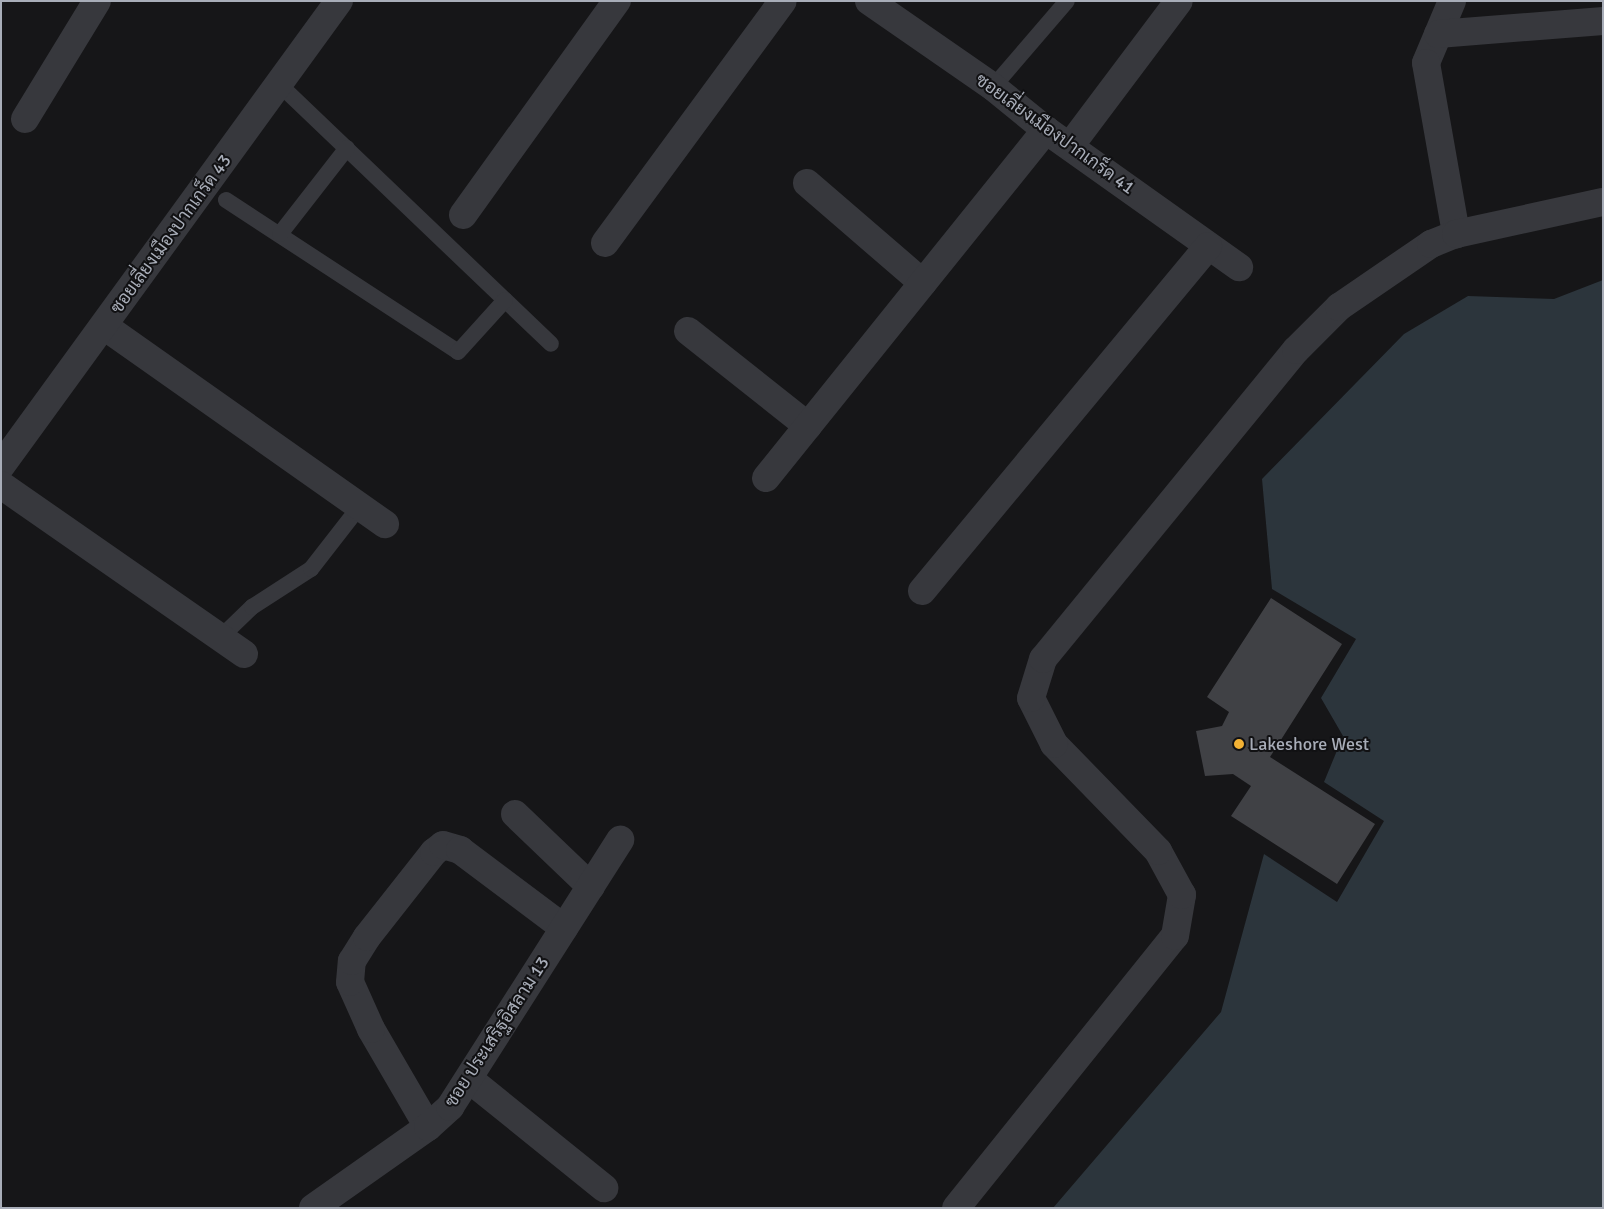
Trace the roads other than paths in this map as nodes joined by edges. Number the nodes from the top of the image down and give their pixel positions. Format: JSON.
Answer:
{"nodes":[{"id":1,"x":97,"y":1,"type":"edge"},
{"id":2,"x":339,"y":1,"type":"edge"},
{"id":3,"x":616,"y":1,"type":"edge"},
{"id":4,"x":782,"y":1,"type":"edge"},
{"id":5,"x":869,"y":1,"type":"edge"},
{"id":6,"x":1067,"y":1,"type":"edge"},
{"id":7,"x":1179,"y":1,"type":"edge"},
{"id":8,"x":1452,"y":1,"type":"edge"},
{"id":9,"x":1603,"y":21,"type":"edge"},
{"id":10,"x":1438,"y":34,"type":"junction"},
{"id":11,"x":279,"y":84,"type":"junction"},
{"id":12,"x":993,"y":87,"type":"junction"},
{"id":13,"x":25,"y":119,"type":"dead end"},
{"id":14,"x":1046,"y":130,"type":"junction"},
{"id":15,"x":1070,"y":146,"type":"junction"},
{"id":16,"x":346,"y":148,"type":"junction"},
{"id":17,"x":807,"y":183,"type":"dead end"},
{"id":18,"x":226,"y":200,"type":"dead end"},
{"id":19,"x":1603,"y":202,"type":"edge"},
{"id":20,"x":463,"y":215,"type":"dead end"},
{"id":21,"x":280,"y":234,"type":"junction"},
{"id":22,"x":1456,"y":234,"type":"junction"},
{"id":23,"x":605,"y":243,"type":"dead end"},
{"id":24,"x":1208,"y":246,"type":"junction"},
{"id":25,"x":1239,"y":267,"type":"dead end"},
{"id":26,"x":923,"y":283,"type":"junction"},
{"id":27,"x":504,"y":300,"type":"junction"},
{"id":28,"x":104,"y":326,"type":"junction"},
{"id":29,"x":688,"y":331,"type":"dead end"},
{"id":30,"x":550,"y":344,"type":"dead end"},
{"id":31,"x":808,"y":426,"type":"junction"},
{"id":32,"x":1,"y":466,"type":"edge"},
{"id":33,"x":766,"y":478,"type":"dead end"},
{"id":34,"x":1,"y":485,"type":"edge"},
{"id":35,"x":360,"y":506,"type":"junction"},
{"id":36,"x":385,"y":524,"type":"dead end"},
{"id":37,"x":922,"y":591,"type":"dead end"},
{"id":38,"x":222,"y":636,"type":"junction"},
{"id":39,"x":244,"y":654,"type":"dead end"},
{"id":40,"x":515,"y":814,"type":"dead end"},
{"id":41,"x":620,"y":840,"type":"dead end"},
{"id":42,"x":591,"y":887,"type":"junction"},
{"id":43,"x":564,"y":928,"type":"junction"},
{"id":44,"x":469,"y":1079,"type":"junction"},
{"id":45,"x":428,"y":1127,"type":"junction"},
{"id":46,"x":604,"y":1188,"type":"dead end"},
{"id":47,"x":313,"y":1208,"type":"edge"},
{"id":48,"x":956,"y":1208,"type":"edge"}],
"edges":[{"from":1,"to":13,"type":"street"},
{"from":2,"to":11,"type":"street","name":"ซอยเลี่ยงเมืองปากเกร็ด 43"},
{"from":3,"to":20,"type":"street"},
{"from":4,"to":23,"type":"street"},
{"from":5,"to":12,"type":"street","name":"ซอยเลี่ยงเมืองปากเกร็ด 41"},
{"from":6,"to":12,"type":"lane"},
{"from":7,"to":15,"type":"street"},
{"from":8,"to":10,"type":"street"},
{"from":9,"to":10,"type":"street"},
{"from":10,"to":22,"type":"street"},
{"from":11,"to":16,"type":"lane"},
{"from":11,"to":28,"type":"street","name":"ซอยเลี่ยงเมืองปากเกร็ด 43"},
{"from":12,"to":14,"type":"street","name":"ซอยเลี่ยงเมืองปากเกร็ด 41"},
{"from":14,"to":15,"type":"street","name":"ซอยเลี่ยงเมืองปากเกร็ด 41"},
{"from":14,"to":26,"type":"street"},
{"from":15,"to":24,"type":"street","name":"ซอยเลี่ยงเมืองปากเกร็ด 41"},
{"from":16,"to":21,"type":"lane"},
{"from":16,"to":27,"type":"lane"},
{"from":17,"to":26,"type":"street"},
{"from":18,"to":21,"type":"lane"},
{"from":19,"to":22,"type":"street"},
{"from":21,"to":27,"type":"lane"},
{"from":22,"to":48,"type":"street"},
{"from":24,"to":25,"type":"street","name":"ซอยเลี่ยงเมืองปากเกร็ด 41"},
{"from":24,"to":37,"type":"street"},
{"from":26,"to":31,"type":"street"},
{"from":27,"to":30,"type":"lane"},
{"from":28,"to":32,"type":"street","name":"ซอยเลี่ยงเมืองปากเกร็ด 43"},
{"from":28,"to":35,"type":"street"},
{"from":29,"to":31,"type":"street"},
{"from":31,"to":33,"type":"street"},
{"from":34,"to":38,"type":"street"},
{"from":35,"to":36,"type":"street"},
{"from":35,"to":38,"type":"lane"},
{"from":38,"to":39,"type":"street"},
{"from":40,"to":42,"type":"street"},
{"from":41,"to":42,"type":"street","name":"ซอย ประเสริฐอิสลาม 13"},
{"from":42,"to":43,"type":"street","name":"ซอย ประเสริฐอิสลาม 13"},
{"from":43,"to":44,"type":"street","name":"ซอย ประเสริฐอิสลาม 13"},
{"from":43,"to":45,"type":"street"},
{"from":44,"to":45,"type":"street","name":"ซอย ประเสริฐอิสลาม 13"},
{"from":44,"to":46,"type":"street"},
{"from":45,"to":47,"type":"street","name":"ซอย ประเสริฐอิสลาม 13"}]}
